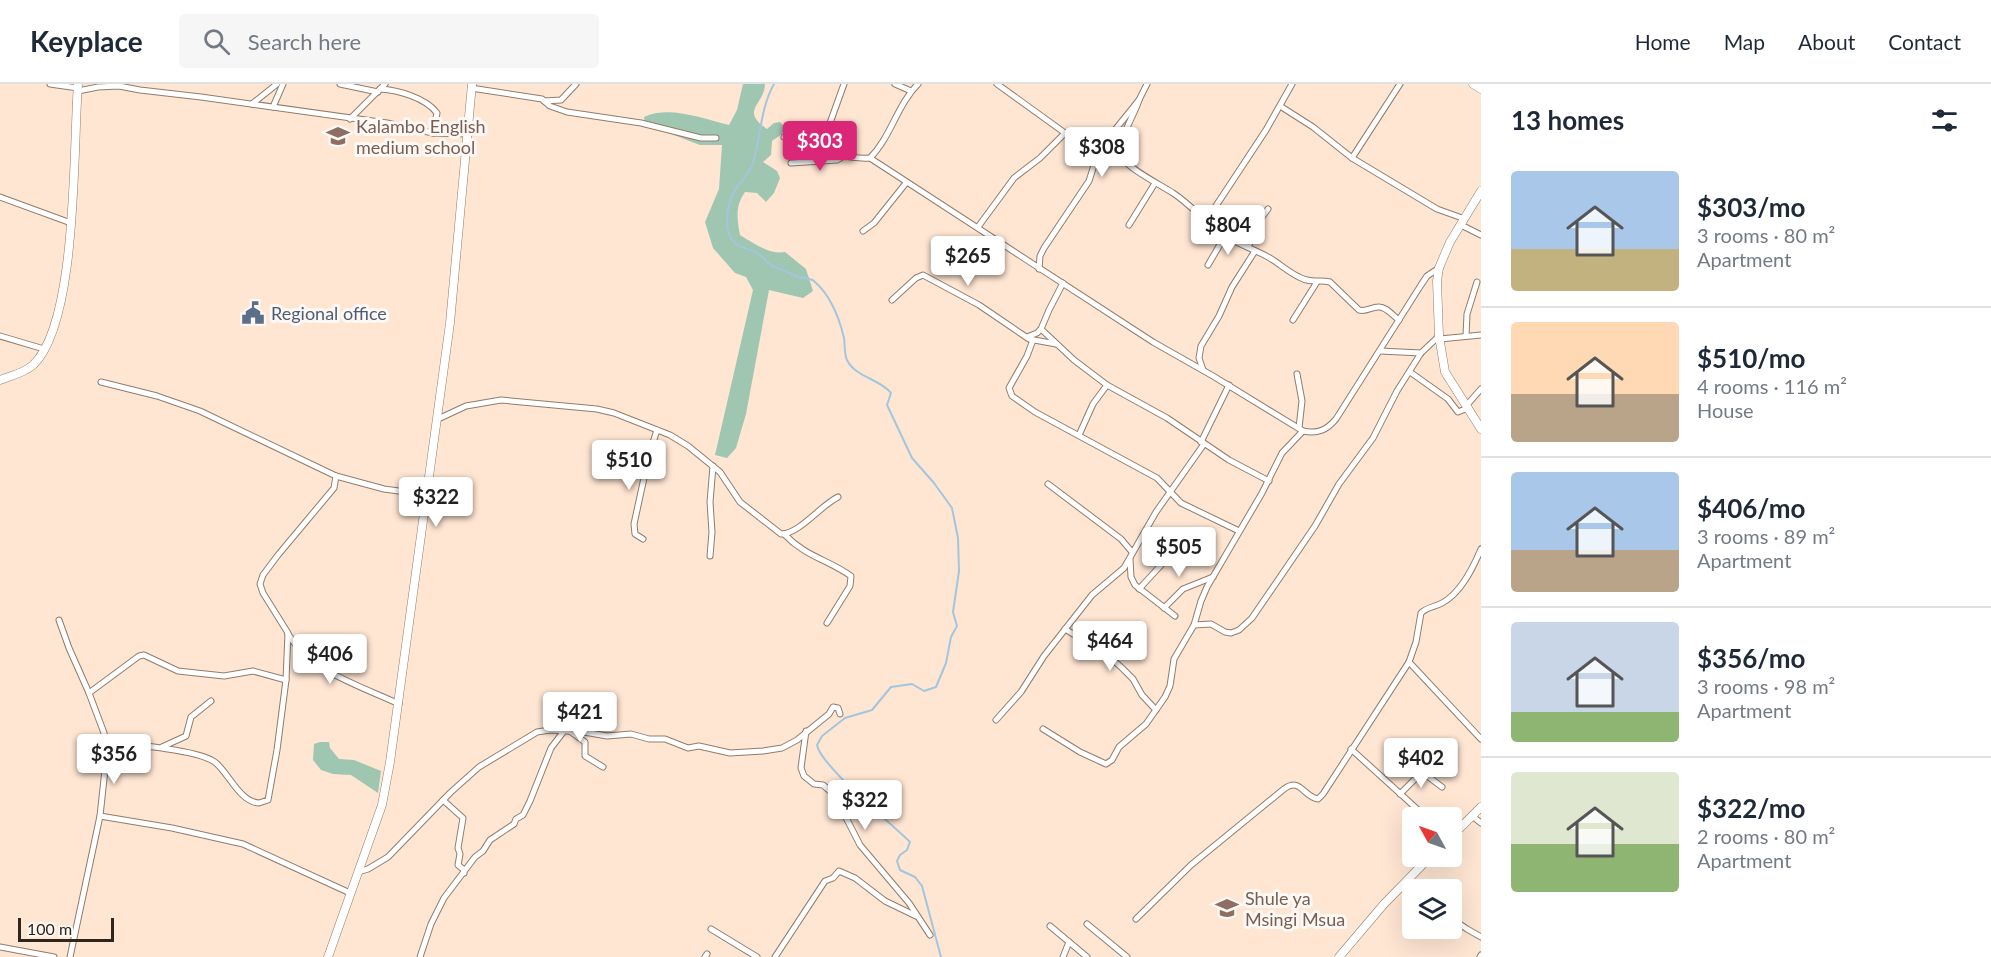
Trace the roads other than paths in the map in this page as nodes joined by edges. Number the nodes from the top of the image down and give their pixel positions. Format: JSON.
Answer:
{"nodes":[{"id":1,"x":50,"y":84,"type":"edge"},
{"id":2,"x":277,"y":84,"type":"edge"},
{"id":3,"x":283,"y":84,"type":"edge"},
{"id":4,"x":340,"y":84,"type":"edge"},
{"id":5,"x":385,"y":84,"type":"edge"},
{"id":6,"x":576,"y":84,"type":"edge"},
{"id":7,"x":844,"y":84,"type":"edge"},
{"id":8,"x":895,"y":84,"type":"edge"},
{"id":9,"x":918,"y":84,"type":"edge"},
{"id":10,"x":997,"y":84,"type":"edge"},
{"id":11,"x":1147,"y":84,"type":"edge"},
{"id":12,"x":1292,"y":84,"type":"edge"},
{"id":13,"x":1400,"y":84,"type":"edge"},
{"id":14,"x":1473,"y":84,"type":"edge"},
{"id":15,"x":471,"y":86,"type":"edge"},
{"id":16,"x":78,"y":88,"type":"edge"},
{"id":17,"x":377,"y":89,"type":"edge"},
{"id":18,"x":1481,"y":89,"type":"edge"},
{"id":19,"x":911,"y":91,"type":"junction"},
{"id":20,"x":544,"y":100,"type":"junction"},
{"id":21,"x":1139,"y":100,"type":"junction"},
{"id":22,"x":252,"y":104,"type":"junction"},
{"id":23,"x":1280,"y":106,"type":"junction"},
{"id":24,"x":273,"y":107,"type":"junction"},
{"id":25,"x":350,"y":119,"type":"junction"},
{"id":26,"x":1065,"y":132,"type":"junction"},
{"id":27,"x":433,"y":133,"type":"junction"},
{"id":28,"x":468,"y":134,"type":"junction"},
{"id":29,"x":784,"y":137,"type":"dead end"},
{"id":30,"x":716,"y":138,"type":"dead end"},
{"id":31,"x":821,"y":148,"type":"junction"},
{"id":32,"x":1101,"y":149,"type":"junction"},
{"id":33,"x":842,"y":157,"type":"junction"},
{"id":34,"x":870,"y":158,"type":"junction"},
{"id":35,"x":1352,"y":158,"type":"junction"},
{"id":36,"x":790,"y":163,"type":"dead end"},
{"id":37,"x":906,"y":183,"type":"junction"},
{"id":38,"x":1155,"y":183,"type":"junction"},
{"id":39,"x":1481,"y":191,"type":"edge"},
{"id":40,"x":0,"y":197,"type":"edge"},
{"id":41,"x":1268,"y":209,"type":"dead end"},
{"id":42,"x":1206,"y":221,"type":"junction"},
{"id":43,"x":1463,"y":222,"type":"junction"},
{"id":44,"x":71,"y":223,"type":"junction"},
{"id":45,"x":1129,"y":225,"type":"dead end"},
{"id":46,"x":978,"y":227,"type":"junction"},
{"id":47,"x":863,"y":231,"type":"dead end"},
{"id":48,"x":1481,"y":235,"type":"edge"},
{"id":49,"x":1225,"y":236,"type":"junction"},
{"id":50,"x":1248,"y":247,"type":"junction"},
{"id":51,"x":1255,"y":250,"type":"junction"},
{"id":52,"x":1208,"y":265,"type":"dead end"},
{"id":53,"x":1439,"y":268,"type":"junction"},
{"id":54,"x":1039,"y":269,"type":"junction"},
{"id":55,"x":1317,"y":282,"type":"junction"},
{"id":56,"x":1477,"y":282,"type":"dead end"},
{"id":57,"x":1063,"y":284,"type":"junction"},
{"id":58,"x":892,"y":300,"type":"dead end"},
{"id":59,"x":1293,"y":320,"type":"dead end"},
{"id":60,"x":1399,"y":320,"type":"junction"},
{"id":61,"x":1041,"y":329,"type":"junction"},
{"id":62,"x":1481,"y":335,"type":"edge"},
{"id":63,"x":0,"y":336,"type":"edge"},
{"id":64,"x":1466,"y":336,"type":"junction"},
{"id":65,"x":1030,"y":338,"type":"junction"},
{"id":66,"x":1439,"y":338,"type":"junction"},
{"id":67,"x":1056,"y":344,"type":"junction"},
{"id":68,"x":44,"y":349,"type":"junction"},
{"id":69,"x":1380,"y":351,"type":"junction"},
{"id":70,"x":1421,"y":353,"type":"junction"},
{"id":71,"x":1203,"y":370,"type":"junction"},
{"id":72,"x":1410,"y":372,"type":"junction"},
{"id":73,"x":1297,"y":374,"type":"dead end"},
{"id":74,"x":0,"y":380,"type":"edge"},
{"id":75,"x":101,"y":382,"type":"dead end"},
{"id":76,"x":1107,"y":385,"type":"junction"},
{"id":77,"x":1229,"y":385,"type":"junction"},
{"id":78,"x":1481,"y":389,"type":"edge"},
{"id":79,"x":1467,"y":407,"type":"junction"},
{"id":80,"x":438,"y":419,"type":"junction"},
{"id":81,"x":1481,"y":429,"type":"edge"},
{"id":82,"x":657,"y":430,"type":"junction"},
{"id":83,"x":1301,"y":430,"type":"junction"},
{"id":84,"x":1079,"y":435,"type":"junction"},
{"id":85,"x":1202,"y":443,"type":"junction"},
{"id":86,"x":713,"y":466,"type":"junction"},
{"id":87,"x":336,"y":476,"type":"junction"},
{"id":88,"x":1269,"y":481,"type":"junction"},
{"id":89,"x":1048,"y":484,"type":"dead end"},
{"id":90,"x":1171,"y":491,"type":"junction"},
{"id":91,"x":428,"y":495,"type":"junction"},
{"id":92,"x":838,"y":497,"type":"dead end"},
{"id":93,"x":1239,"y":531,"type":"junction"},
{"id":94,"x":783,"y":534,"type":"junction"},
{"id":95,"x":643,"y":539,"type":"dead end"},
{"id":96,"x":1481,"y":549,"type":"edge"},
{"id":97,"x":1175,"y":550,"type":"dead end"},
{"id":98,"x":1131,"y":555,"type":"junction"},
{"id":99,"x":710,"y":556,"type":"dead end"},
{"id":100,"x":1213,"y":577,"type":"junction"},
{"id":101,"x":1139,"y":589,"type":"junction"},
{"id":102,"x":1164,"y":608,"type":"junction"},
{"id":103,"x":1175,"y":616,"type":"dead end"},
{"id":104,"x":59,"y":620,"type":"dead end"},
{"id":105,"x":827,"y":623,"type":"dead end"},
{"id":106,"x":1194,"y":625,"type":"junction"},
{"id":107,"x":1065,"y":629,"type":"junction"},
{"id":108,"x":288,"y":633,"type":"junction"},
{"id":109,"x":1409,"y":662,"type":"junction"},
{"id":110,"x":286,"y":680,"type":"junction"},
{"id":111,"x":89,"y":693,"type":"junction"},
{"id":112,"x":211,"y":701,"type":"dead end"},
{"id":113,"x":399,"y":704,"type":"junction"},
{"id":114,"x":1156,"y":710,"type":"junction"},
{"id":115,"x":840,"y":714,"type":"dead end"},
{"id":116,"x":996,"y":720,"type":"dead end"},
{"id":117,"x":1043,"y":729,"type":"dead end"},
{"id":118,"x":806,"y":731,"type":"junction"},
{"id":119,"x":567,"y":732,"type":"junction"},
{"id":120,"x":1481,"y":739,"type":"edge"},
{"id":121,"x":106,"y":742,"type":"junction"},
{"id":122,"x":160,"y":748,"type":"junction"},
{"id":123,"x":1351,"y":748,"type":"junction"},
{"id":124,"x":603,"y":766,"type":"dead end"},
{"id":125,"x":1442,"y":787,"type":"dead end"},
{"id":126,"x":1400,"y":794,"type":"junction"},
{"id":127,"x":443,"y":800,"type":"junction"},
{"id":128,"x":1415,"y":807,"type":"edge"},
{"id":129,"x":1481,"y":807,"type":"edge"},
{"id":130,"x":100,"y":816,"type":"junction"},
{"id":131,"x":1472,"y":816,"type":"junction"},
{"id":132,"x":1481,"y":823,"type":"edge"},
{"id":133,"x":1462,"y":826,"type":"edge"},
{"id":134,"x":1420,"y":867,"type":"edge"},
{"id":135,"x":358,"y":872,"type":"junction"},
{"id":136,"x":464,"y":873,"type":"junction"},
{"id":137,"x":1409,"y":879,"type":"edge"},
{"id":138,"x":1402,"y":886,"type":"edge"},
{"id":139,"x":350,"y":893,"type":"junction"},
{"id":140,"x":916,"y":916,"type":"junction"},
{"id":141,"x":1136,"y":918,"type":"dead end"},
{"id":142,"x":1087,"y":924,"type":"dead end"},
{"id":143,"x":1462,"y":925,"type":"edge"},
{"id":144,"x":1050,"y":926,"type":"dead end"},
{"id":145,"x":711,"y":929,"type":"dead end"},
{"id":146,"x":930,"y":935,"type":"dead end"},
{"id":147,"x":1481,"y":937,"type":"edge"},
{"id":148,"x":1069,"y":942,"type":"junction"},
{"id":149,"x":0,"y":947,"type":"edge"},
{"id":150,"x":54,"y":957,"type":"edge"},
{"id":151,"x":70,"y":957,"type":"edge"},
{"id":152,"x":328,"y":957,"type":"edge"},
{"id":153,"x":420,"y":957,"type":"edge"},
{"id":154,"x":757,"y":957,"type":"edge"},
{"id":155,"x":775,"y":957,"type":"edge"},
{"id":156,"x":1063,"y":957,"type":"edge"},
{"id":157,"x":1087,"y":957,"type":"edge"},
{"id":158,"x":1127,"y":957,"type":"edge"},
{"id":159,"x":1339,"y":957,"type":"edge"}],
"edges":[{"from":1,"to":16,"type":"street"},
{"from":2,"to":22,"type":"street"},
{"from":3,"to":24,"type":"street"},
{"from":4,"to":17,"type":"street"},
{"from":5,"to":17,"type":"street"},
{"from":6,"to":20,"type":"street"},
{"from":7,"to":31,"type":"street"},
{"from":8,"to":19,"type":"street"},
{"from":9,"to":19,"type":"street"},
{"from":10,"to":26,"type":"street"},
{"from":11,"to":21,"type":"street"},
{"from":12,"to":23,"type":"street"},
{"from":13,"to":35,"type":"street"},
{"from":14,"to":18,"type":"street"},
{"from":15,"to":20,"type":"street"},
{"from":15,"to":28,"type":"street"},
{"from":16,"to":22,"type":"street"},
{"from":16,"to":44,"type":"street"},
{"from":17,"to":25,"type":"street"},
{"from":17,"to":27,"type":"street"},
{"from":19,"to":34,"type":"street"},
{"from":20,"to":30,"type":"street"},
{"from":21,"to":32,"type":"street"},
{"from":21,"to":38,"type":"street"},
{"from":22,"to":24,"type":"street"},
{"from":23,"to":35,"type":"street"},
{"from":23,"to":42,"type":"street"},
{"from":24,"to":25,"type":"street"},
{"from":25,"to":27,"type":"street"},
{"from":26,"to":32,"type":"street"},
{"from":26,"to":46,"type":"street"},
{"from":27,"to":28,"type":"street"},
{"from":28,"to":80,"type":"street"},
{"from":29,"to":31,"type":"street"},
{"from":31,"to":33,"type":"street"},
{"from":32,"to":54,"type":"street"},
{"from":33,"to":34,"type":"street"},
{"from":33,"to":36,"type":"street"},
{"from":34,"to":37,"type":"street"},
{"from":35,"to":43,"type":"street"},
{"from":37,"to":46,"type":"street"},
{"from":37,"to":47,"type":"street"},
{"from":38,"to":42,"type":"street"},
{"from":38,"to":45,"type":"street"},
{"from":39,"to":43,"type":"street"},
{"from":40,"to":44,"type":"street"},
{"from":41,"to":50,"type":"street"},
{"from":42,"to":49,"type":"street"},
{"from":43,"to":48,"type":"street"},
{"from":43,"to":53,"type":"street"},
{"from":44,"to":68,"type":"street"},
{"from":46,"to":54,"type":"street"},
{"from":49,"to":50,"type":"street"},
{"from":49,"to":52,"type":"street"},
{"from":50,"to":51,"type":"street"},
{"from":51,"to":55,"type":"street"},
{"from":51,"to":71,"type":"street"},
{"from":53,"to":60,"type":"street"},
{"from":53,"to":66,"type":"street"},
{"from":54,"to":57,"type":"street"},
{"from":55,"to":59,"type":"street"},
{"from":55,"to":60,"type":"street"},
{"from":56,"to":64,"type":"street"},
{"from":57,"to":61,"type":"street"},
{"from":57,"to":71,"type":"street"},
{"from":58,"to":65,"type":"street"},
{"from":60,"to":69,"type":"street"},
{"from":61,"to":65,"type":"street"},
{"from":61,"to":67,"type":"street"},
{"from":62,"to":64,"type":"street"},
{"from":63,"to":68,"type":"street"},
{"from":64,"to":66,"type":"street"},
{"from":65,"to":67,"type":"street"},
{"from":65,"to":84,"type":"street"},
{"from":66,"to":70,"type":"street"},
{"from":66,"to":79,"type":"street"},
{"from":67,"to":76,"type":"street"},
{"from":68,"to":74,"type":"street"},
{"from":69,"to":70,"type":"street"},
{"from":69,"to":83,"type":"street"},
{"from":70,"to":72,"type":"street"},
{"from":71,"to":77,"type":"street"},
{"from":72,"to":79,"type":"street"},
{"from":72,"to":106,"type":"street"},
{"from":73,"to":83,"type":"street"},
{"from":75,"to":87,"type":"street"},
{"from":76,"to":84,"type":"street"},
{"from":76,"to":85,"type":"street"},
{"from":77,"to":83,"type":"street"},
{"from":77,"to":85,"type":"street"},
{"from":78,"to":79,"type":"street"},
{"from":79,"to":81,"type":"street"},
{"from":80,"to":82,"type":"street"},
{"from":80,"to":91,"type":"street"},
{"from":82,"to":86,"type":"street"},
{"from":82,"to":95,"type":"street"},
{"from":83,"to":88,"type":"street"},
{"from":84,"to":90,"type":"street"},
{"from":85,"to":88,"type":"street"},
{"from":85,"to":90,"type":"street"},
{"from":86,"to":94,"type":"street"},
{"from":86,"to":99,"type":"street"},
{"from":87,"to":91,"type":"street"},
{"from":87,"to":108,"type":"street"},
{"from":88,"to":93,"type":"street"},
{"from":89,"to":98,"type":"street"},
{"from":90,"to":93,"type":"street"},
{"from":90,"to":98,"type":"street"},
{"from":91,"to":113,"type":"street"},
{"from":92,"to":94,"type":"street"},
{"from":93,"to":100,"type":"street"},
{"from":94,"to":105,"type":"street"},
{"from":96,"to":109,"type":"street"},
{"from":97,"to":101,"type":"street"},
{"from":98,"to":101,"type":"street"},
{"from":98,"to":107,"type":"street"},
{"from":100,"to":102,"type":"street"},
{"from":100,"to":106,"type":"street"},
{"from":101,"to":102,"type":"street"},
{"from":102,"to":103,"type":"street"},
{"from":104,"to":111,"type":"street"},
{"from":106,"to":114,"type":"street"},
{"from":107,"to":114,"type":"street"},
{"from":107,"to":116,"type":"street"},
{"from":108,"to":110,"type":"street"},
{"from":108,"to":113,"type":"street"},
{"from":109,"to":120,"type":"street"},
{"from":109,"to":123,"type":"street"},
{"from":110,"to":111,"type":"street"},
{"from":110,"to":122,"type":"street"},
{"from":111,"to":121,"type":"street"},
{"from":112,"to":122,"type":"street"},
{"from":113,"to":135,"type":"street"},
{"from":114,"to":117,"type":"street"},
{"from":115,"to":118,"type":"street"},
{"from":118,"to":119,"type":"street"},
{"from":118,"to":140,"type":"street"},
{"from":119,"to":124,"type":"street"},
{"from":119,"to":127,"type":"street"},
{"from":119,"to":136,"type":"street"},
{"from":121,"to":122,"type":"street"},
{"from":121,"to":130,"type":"street"},
{"from":123,"to":126,"type":"street"},
{"from":123,"to":141,"type":"street"},
{"from":125,"to":126,"type":"street"},
{"from":126,"to":128,"type":"street"},
{"from":127,"to":135,"type":"street"},
{"from":127,"to":136,"type":"street"},
{"from":129,"to":131,"type":"street"},
{"from":130,"to":139,"type":"street"},
{"from":130,"to":151,"type":"street"},
{"from":131,"to":132,"type":"street"},
{"from":131,"to":133,"type":"street"},
{"from":134,"to":137,"type":"street"},
{"from":135,"to":139,"type":"street"},
{"from":136,"to":153,"type":"street"},
{"from":138,"to":159,"type":"street"},
{"from":139,"to":152,"type":"street"},
{"from":140,"to":146,"type":"street"},
{"from":140,"to":155,"type":"street"},
{"from":142,"to":158,"type":"street"},
{"from":143,"to":147,"type":"street"},
{"from":144,"to":148,"type":"street"},
{"from":145,"to":154,"type":"street"},
{"from":148,"to":156,"type":"street"},
{"from":148,"to":157,"type":"street"},
{"from":149,"to":150,"type":"street"}]}
